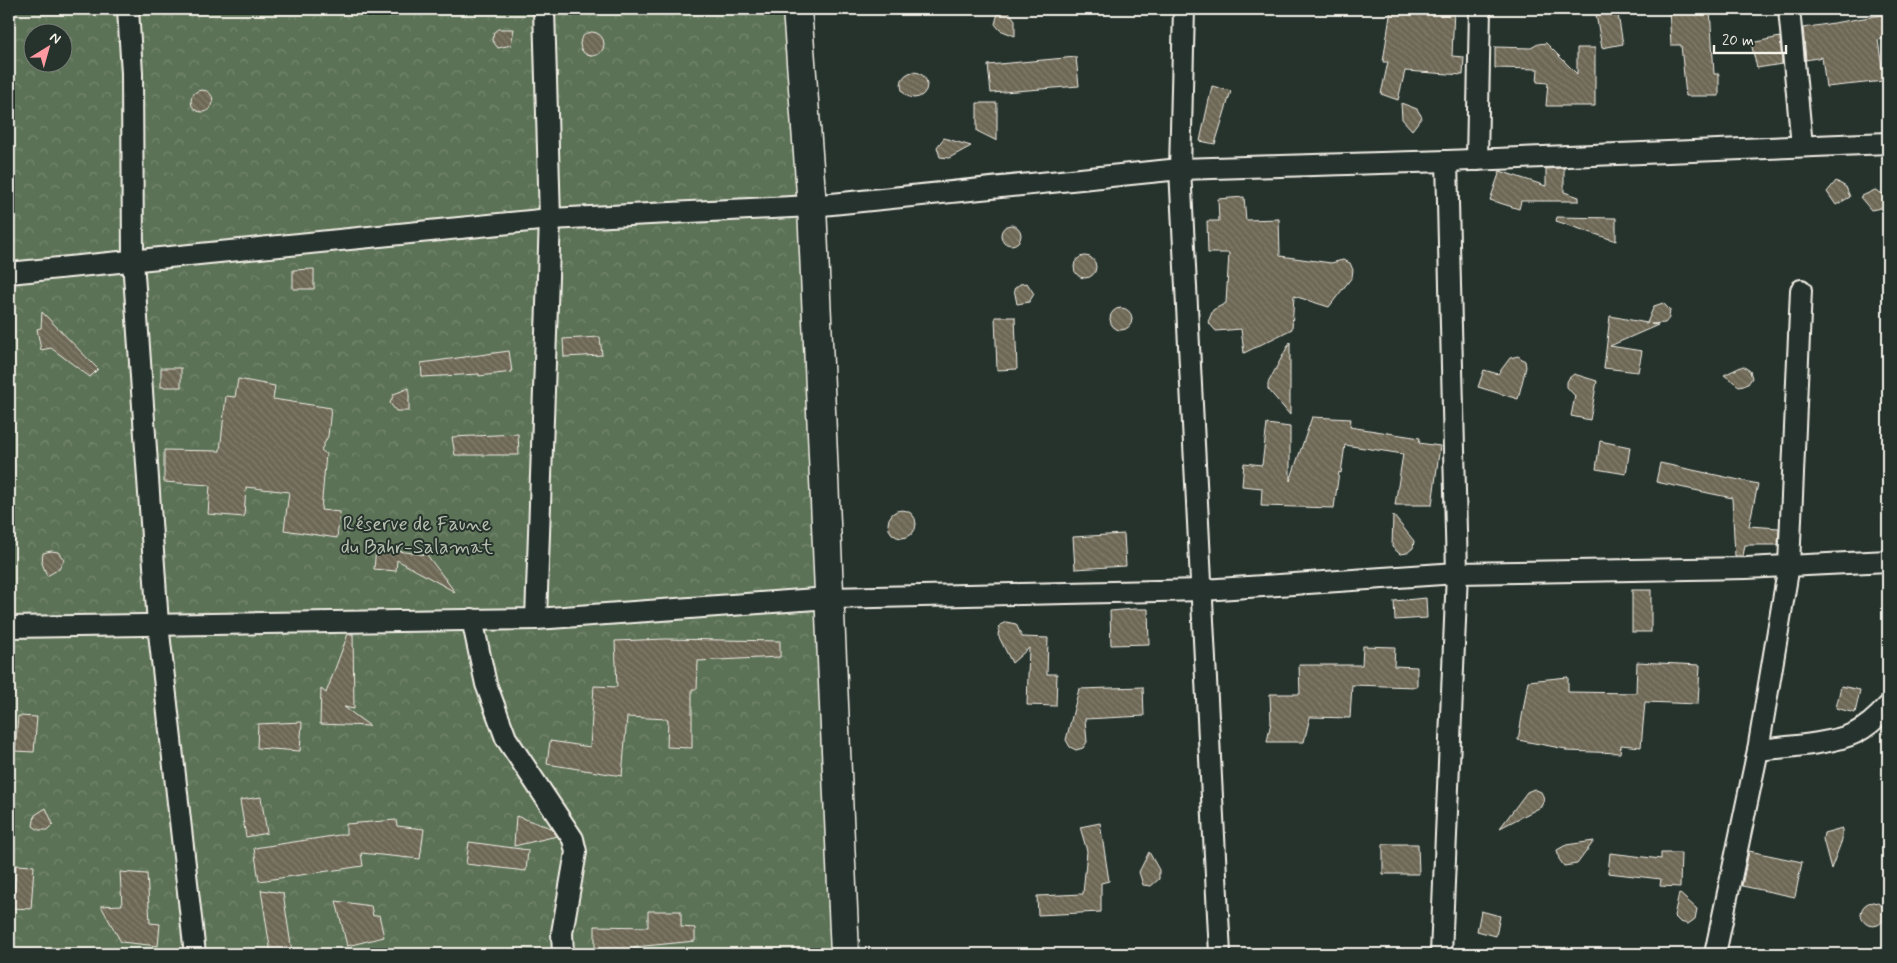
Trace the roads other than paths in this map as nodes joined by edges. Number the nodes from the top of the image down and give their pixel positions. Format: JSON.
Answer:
{"nodes":[{"id":1,"x":128,"y":9,"type":"edge"},
{"id":2,"x":544,"y":9,"type":"edge"},
{"id":3,"x":797,"y":9,"type":"edge"},
{"id":4,"x":1184,"y":9,"type":"edge"},
{"id":5,"x":1480,"y":9,"type":"edge"},
{"id":6,"x":1789,"y":9,"type":"edge"},
{"id":7,"x":1888,"y":143,"type":"edge"},
{"id":8,"x":1802,"y":146,"type":"junction"},
{"id":9,"x":1478,"y":160,"type":"junction"},
{"id":10,"x":1447,"y":161,"type":"junction"},
{"id":11,"x":1180,"y":169,"type":"junction"},
{"id":12,"x":812,"y":206,"type":"junction"},
{"id":13,"x":550,"y":219,"type":"junction"},
{"id":14,"x":133,"y":260,"type":"junction"},
{"id":15,"x":9,"y":273,"type":"edge"},
{"id":16,"x":1802,"y":290,"type":"dead end"},
{"id":17,"x":1888,"y":561,"type":"edge"},
{"id":18,"x":1789,"y":565,"type":"junction"},
{"id":19,"x":1457,"y":574,"type":"junction"},
{"id":20,"x":1203,"y":590,"type":"junction"},
{"id":21,"x":830,"y":598,"type":"junction"},
{"id":22,"x":472,"y":619,"type":"junction"},
{"id":23,"x":536,"y":619,"type":"junction"},
{"id":24,"x":158,"y":624,"type":"junction"},
{"id":25,"x":9,"y":627,"type":"edge"},
{"id":26,"x":1888,"y":706,"type":"edge"},
{"id":27,"x":1758,"y":750,"type":"junction"},
{"id":28,"x":195,"y":954,"type":"edge"},
{"id":29,"x":563,"y":954,"type":"edge"},
{"id":30,"x":845,"y":954,"type":"edge"},
{"id":31,"x":1220,"y":954,"type":"edge"},
{"id":32,"x":1440,"y":954,"type":"edge"},
{"id":33,"x":1715,"y":954,"type":"edge"}],
"edges":[{"from":1,"to":14,"type":"street"},
{"from":2,"to":13,"type":"street"},
{"from":3,"to":12,"type":"main road"},
{"from":4,"to":11,"type":"street"},
{"from":5,"to":9,"type":"street"},
{"from":6,"to":8,"type":"street"},
{"from":7,"to":8,"type":"street"},
{"from":8,"to":9,"type":"street"},
{"from":9,"to":10,"type":"street"},
{"from":10,"to":11,"type":"street"},
{"from":10,"to":19,"type":"street"},
{"from":11,"to":12,"type":"street"},
{"from":11,"to":20,"type":"street"},
{"from":12,"to":13,"type":"street"},
{"from":12,"to":21,"type":"main road"},
{"from":13,"to":14,"type":"street"},
{"from":13,"to":23,"type":"street"},
{"from":14,"to":15,"type":"street"},
{"from":14,"to":24,"type":"street"},
{"from":16,"to":18,"type":"street"},
{"from":17,"to":18,"type":"street"},
{"from":18,"to":19,"type":"street"},
{"from":18,"to":27,"type":"street"},
{"from":19,"to":20,"type":"street"},
{"from":19,"to":32,"type":"street"},
{"from":20,"to":21,"type":"street"},
{"from":20,"to":31,"type":"street"},
{"from":21,"to":23,"type":"street"},
{"from":21,"to":30,"type":"main road"},
{"from":22,"to":23,"type":"street"},
{"from":22,"to":24,"type":"street"},
{"from":22,"to":29,"type":"street"},
{"from":24,"to":25,"type":"street"},
{"from":24,"to":28,"type":"street"},
{"from":26,"to":27,"type":"street"},
{"from":27,"to":33,"type":"street"}]}
